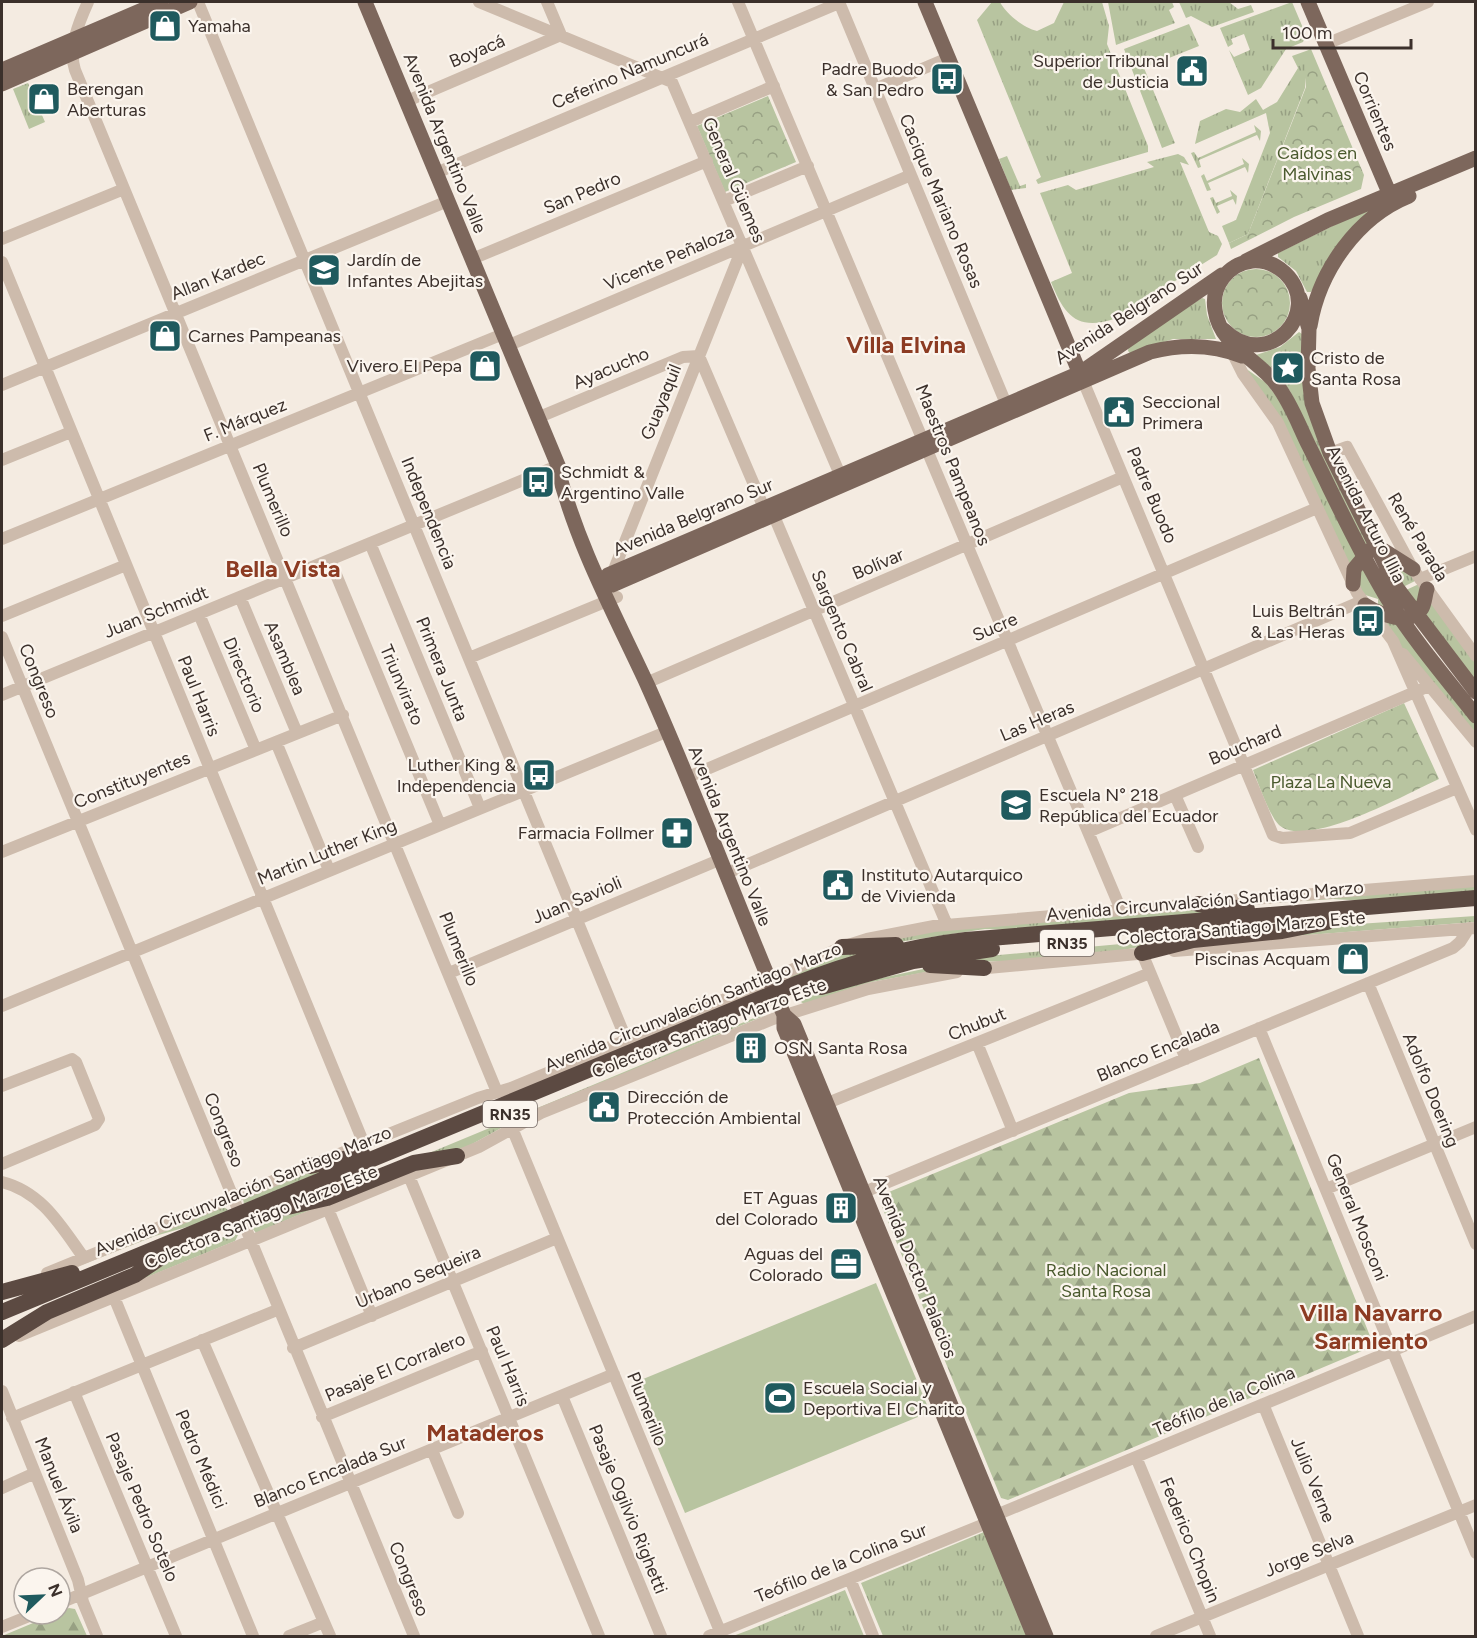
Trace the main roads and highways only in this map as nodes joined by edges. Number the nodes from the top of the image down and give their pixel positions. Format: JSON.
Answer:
{"nodes":[{"id":1,"x":161,"y":2,"type":"edge"},
{"id":2,"x":190,"y":2,"type":"edge"},
{"id":3,"x":365,"y":2,"type":"edge"},
{"id":4,"x":925,"y":2,"type":"edge"},
{"id":5,"x":1308,"y":2,"type":"edge"},
{"id":6,"x":74,"y":47,"type":"junction"},
{"id":7,"x":2,"y":70,"type":"edge"},
{"id":8,"x":2,"y":84,"type":"edge"},
{"id":9,"x":1476,"y":158,"type":"edge"},
{"id":10,"x":1476,"y":169,"type":"edge"},
{"id":11,"x":1391,"y":198,"type":"junction"},
{"id":12,"x":1235,"y":267,"type":"junction"},
{"id":13,"x":1295,"y":287,"type":"junction"},
{"id":14,"x":1318,"y":294,"type":"junction"},
{"id":15,"x":1305,"y":312,"type":"junction"},
{"id":16,"x":1224,"y":330,"type":"junction"},
{"id":17,"x":1287,"y":332,"type":"junction"},
{"id":18,"x":1309,"y":335,"type":"junction"},
{"id":19,"x":1233,"y":350,"type":"junction"},
{"id":20,"x":1252,"y":352,"type":"junction"},
{"id":21,"x":1082,"y":378,"type":"junction"},
{"id":22,"x":1370,"y":552,"type":"junction"},
{"id":23,"x":1353,"y":584,"type":"road end"},
{"id":24,"x":610,"y":586,"type":"junction"},
{"id":25,"x":1363,"y":603,"type":"road end"},
{"id":26,"x":1408,"y":616,"type":"junction"},
{"id":27,"x":1476,"y":692,"type":"edge"},
{"id":28,"x":1476,"y":716,"type":"edge"},
{"id":29,"x":1476,"y":898,"type":"edge"},
{"id":30,"x":1198,"y":904,"type":"road end"},
{"id":31,"x":1370,"y":907,"type":"junction"},
{"id":32,"x":1476,"y":909,"type":"edge"},
{"id":33,"x":1327,"y":922,"type":"junction"},
{"id":34,"x":1036,"y":934,"type":"junction"},
{"id":35,"x":842,"y":947,"type":"road end"},
{"id":36,"x":1142,"y":953,"type":"road end"},
{"id":37,"x":984,"y":969,"type":"road end"},
{"id":38,"x":812,"y":990,"type":"junction"},
{"id":39,"x":776,"y":998,"type":"junction"},
{"id":40,"x":500,"y":1099,"type":"junction"},
{"id":41,"x":457,"y":1156,"type":"road end"},
{"id":42,"x":310,"y":1166,"type":"road end"},
{"id":43,"x":283,"y":1208,"type":"junction"},
{"id":44,"x":240,"y":1219,"type":"junction"},
{"id":45,"x":206,"y":1228,"type":"junction"},
{"id":46,"x":160,"y":1258,"type":"junction"},
{"id":47,"x":2,"y":1292,"type":"edge"},
{"id":48,"x":2,"y":1312,"type":"edge"},
{"id":49,"x":2,"y":1323,"type":"edge"},
{"id":50,"x":2,"y":1342,"type":"edge"},
{"id":51,"x":992,"y":1519,"type":"junction"},
{"id":52,"x":1034,"y":1636,"type":"edge"},
{"id":53,"x":1046,"y":1636,"type":"edge"}],
"edges":[{"from":1,"to":6,"type":"main road"},
{"from":2,"to":6,"type":"main road"},
{"from":3,"to":24,"type":"main road","name":"Avenida Argentino Valle"},
{"from":4,"to":21,"type":"main road","name":"Padre Buodo"},
{"from":5,"to":11,"type":"main road","name":"Corrientes"},
{"from":6,"to":7,"type":"main road"},
{"from":6,"to":8,"type":"main road"},
{"from":9,"to":11,"type":"main road"},
{"from":10,"to":11,"type":"main road"},
{"from":11,"to":12,"type":"main road","name":"Avenida Belgrano Sur"},
{"from":11,"to":14,"type":"main road"},
{"from":12,"to":13,"type":"main road","name":"Avenida Arturo Illia"},
{"from":12,"to":16,"type":"main road","name":"Avenida Arturo Illia"},
{"from":12,"to":21,"type":"main road","name":"Avenida Belgrano Sur"},
{"from":13,"to":15,"type":"main road","name":"Avenida Arturo Illia"},
{"from":13,"to":17,"type":"main road"},
{"from":14,"to":15,"type":"main road"},
{"from":14,"to":18,"type":"main road"},
{"from":15,"to":17,"type":"main road"},
{"from":15,"to":18,"type":"main road","name":"Avenida Arturo Illia"},
{"from":16,"to":19,"type":"main road","name":"Avenida Arturo Illia"},
{"from":16,"to":20,"type":"main road","name":"Avenida Arturo Illia"},
{"from":17,"to":20,"type":"main road"},
{"from":18,"to":22,"type":"main road","name":"Avenida Arturo Illia"},
{"from":19,"to":20,"type":"main road","name":"Avenida Arturo Illia"},
{"from":19,"to":21,"type":"main road","name":"Avenida Belgrano Sur"},
{"from":20,"to":22,"type":"main road","name":"Avenida Arturo Illia"},
{"from":21,"to":24,"type":"main road","name":"Avenida Belgrano Sur"},
{"from":22,"to":23,"type":"main road"},
{"from":22,"to":26,"type":"main road","name":"Avenida Arturo Illia"},
{"from":22,"to":26,"type":"main road"},
{"from":24,"to":39,"type":"main road","name":"Avenida Argentino Valle"},
{"from":25,"to":26,"type":"main road"},
{"from":26,"to":27,"type":"main road","name":"Avenida Arturo Illia"},
{"from":26,"to":28,"type":"main road","name":"Avenida Arturo Illia"},
{"from":29,"to":31,"type":"highway","name":"Avenida Circunvalación Santiago Marzo","number":"RN35"},
{"from":30,"to":31,"type":"highway"},
{"from":31,"to":34,"type":"highway","name":"Avenida Circunvalación Santiago Marzo","number":"RN35"},
{"from":32,"to":33,"type":"highway","name":"Avenida Circunvalación Santiago Marzo","number":"RN35"},
{"from":33,"to":36,"type":"highway"},
{"from":33,"to":38,"type":"highway","name":"Avenida Circunvalación Santiago Marzo","number":"RN35"},
{"from":34,"to":35,"type":"highway"},
{"from":34,"to":39,"type":"highway","name":"Avenida Circunvalación Santiago Marzo","number":"RN35"},
{"from":37,"to":38,"type":"highway"},
{"from":38,"to":39,"type":"highway","name":"Avenida Circunvalación Santiago Marzo","number":"RN35"},
{"from":39,"to":40,"type":"highway","name":"Avenida Circunvalación Santiago Marzo","number":"RN35"},
{"from":39,"to":43,"type":"highway","name":"Avenida Circunvalación Santiago Marzo","number":"RN35"},
{"from":39,"to":51,"type":"main road","name":"Avenida Doctor Palacios"},
{"from":40,"to":42,"type":"highway"},
{"from":40,"to":44,"type":"highway","name":"Avenida Circunvalación Santiago Marzo","number":"RN35"},
{"from":41,"to":43,"type":"highway"},
{"from":43,"to":44,"type":"highway","name":"Avenida Circunvalación Santiago Marzo","number":"RN35"},
{"from":44,"to":45,"type":"highway","name":"Avenida Circunvalación Santiago Marzo","number":"RN35"},
{"from":44,"to":46,"type":"highway","name":"Avenida Circunvalación Santiago Marzo","number":"RN35"},
{"from":45,"to":47,"type":"highway"},
{"from":45,"to":48,"type":"highway","name":"Avenida Circunvalación Santiago Marzo","number":"RN35"},
{"from":46,"to":49,"type":"highway","name":"Avenida Circunvalación Santiago Marzo","number":"RN35"},
{"from":46,"to":50,"type":"highway"},
{"from":51,"to":52,"type":"main road","name":"Avenida Doctor Palacios"},
{"from":51,"to":53,"type":"main road","name":"Avenida Doctor Palacios"}]}
